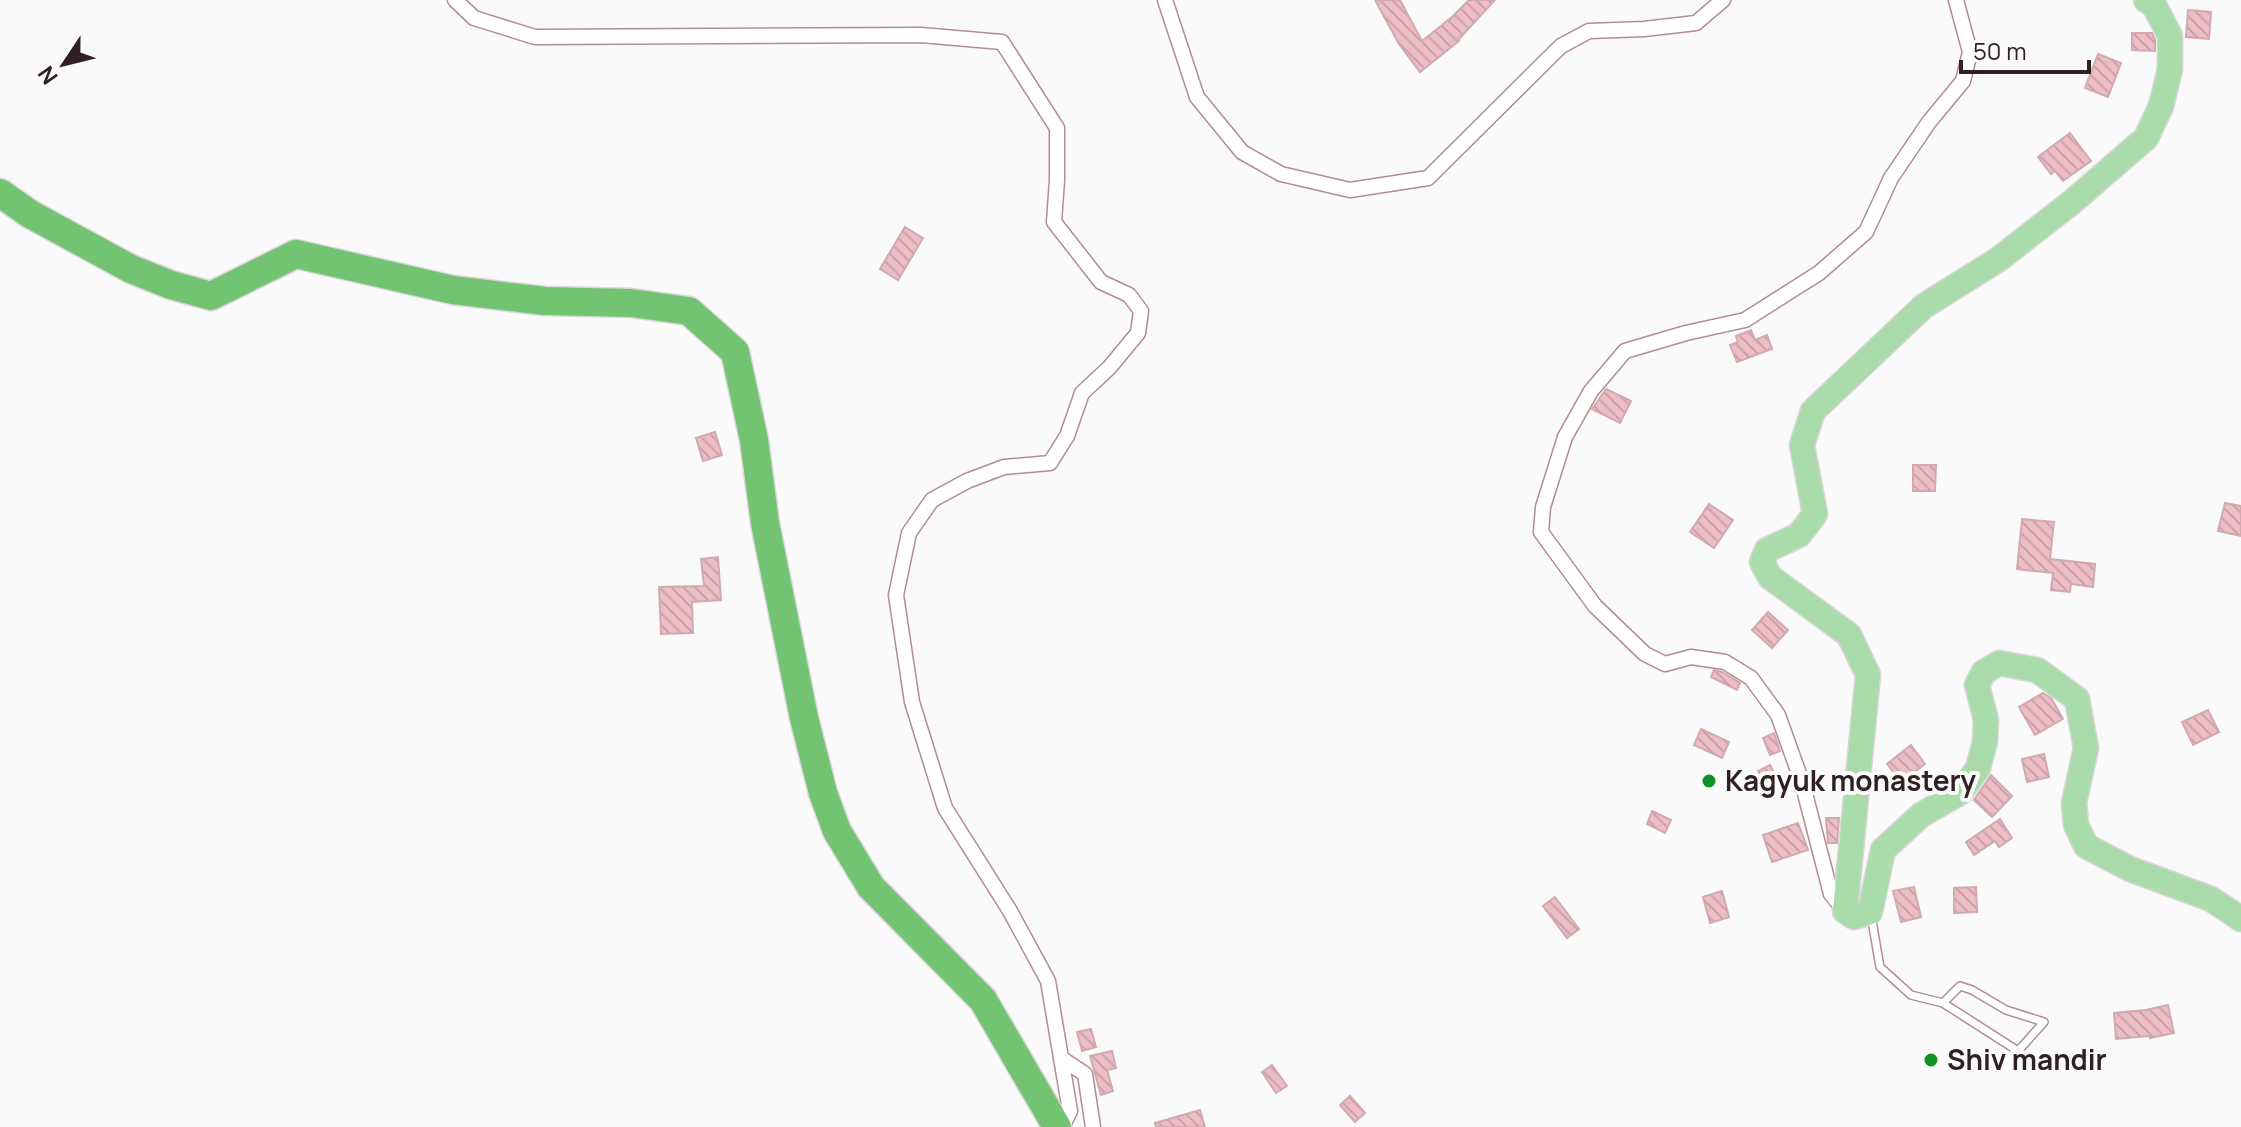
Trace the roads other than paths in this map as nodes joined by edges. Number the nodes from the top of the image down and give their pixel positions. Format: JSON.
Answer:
{"nodes":[{"id":1,"x":455,"y":0,"type":"edge"},
{"id":2,"x":1165,"y":0,"type":"edge"},
{"id":3,"x":1723,"y":0,"type":"edge"},
{"id":4,"x":1956,"y":0,"type":"edge"},
{"id":5,"x":2146,"y":0,"type":"edge"},
{"id":6,"x":0,"y":193,"type":"edge"},
{"id":7,"x":1845,"y":911,"type":"junction"},
{"id":8,"x":1870,"y":912,"type":"junction"},
{"id":9,"x":2241,"y":919,"type":"edge"},
{"id":10,"x":1943,"y":1003,"type":"junction"},
{"id":11,"x":1061,"y":1058,"type":"junction"},
{"id":12,"x":1059,"y":1127,"type":"edge"},
{"id":13,"x":1093,"y":1127,"type":"edge"}],
"edges":[{"from":1,"to":11,"type":"street"},
{"from":2,"to":3,"type":"street"},
{"from":4,"to":7,"type":"street"},
{"from":5,"to":7,"type":"main road"},
{"from":6,"to":12,"type":"highway"},
{"from":7,"to":8,"type":"main road"},
{"from":8,"to":9,"type":"main road"},
{"from":8,"to":10,"type":"lane"},
{"from":10,"to":10,"type":"lane"},
{"from":11,"to":12,"type":"street"},
{"from":11,"to":13,"type":"street"}]}
